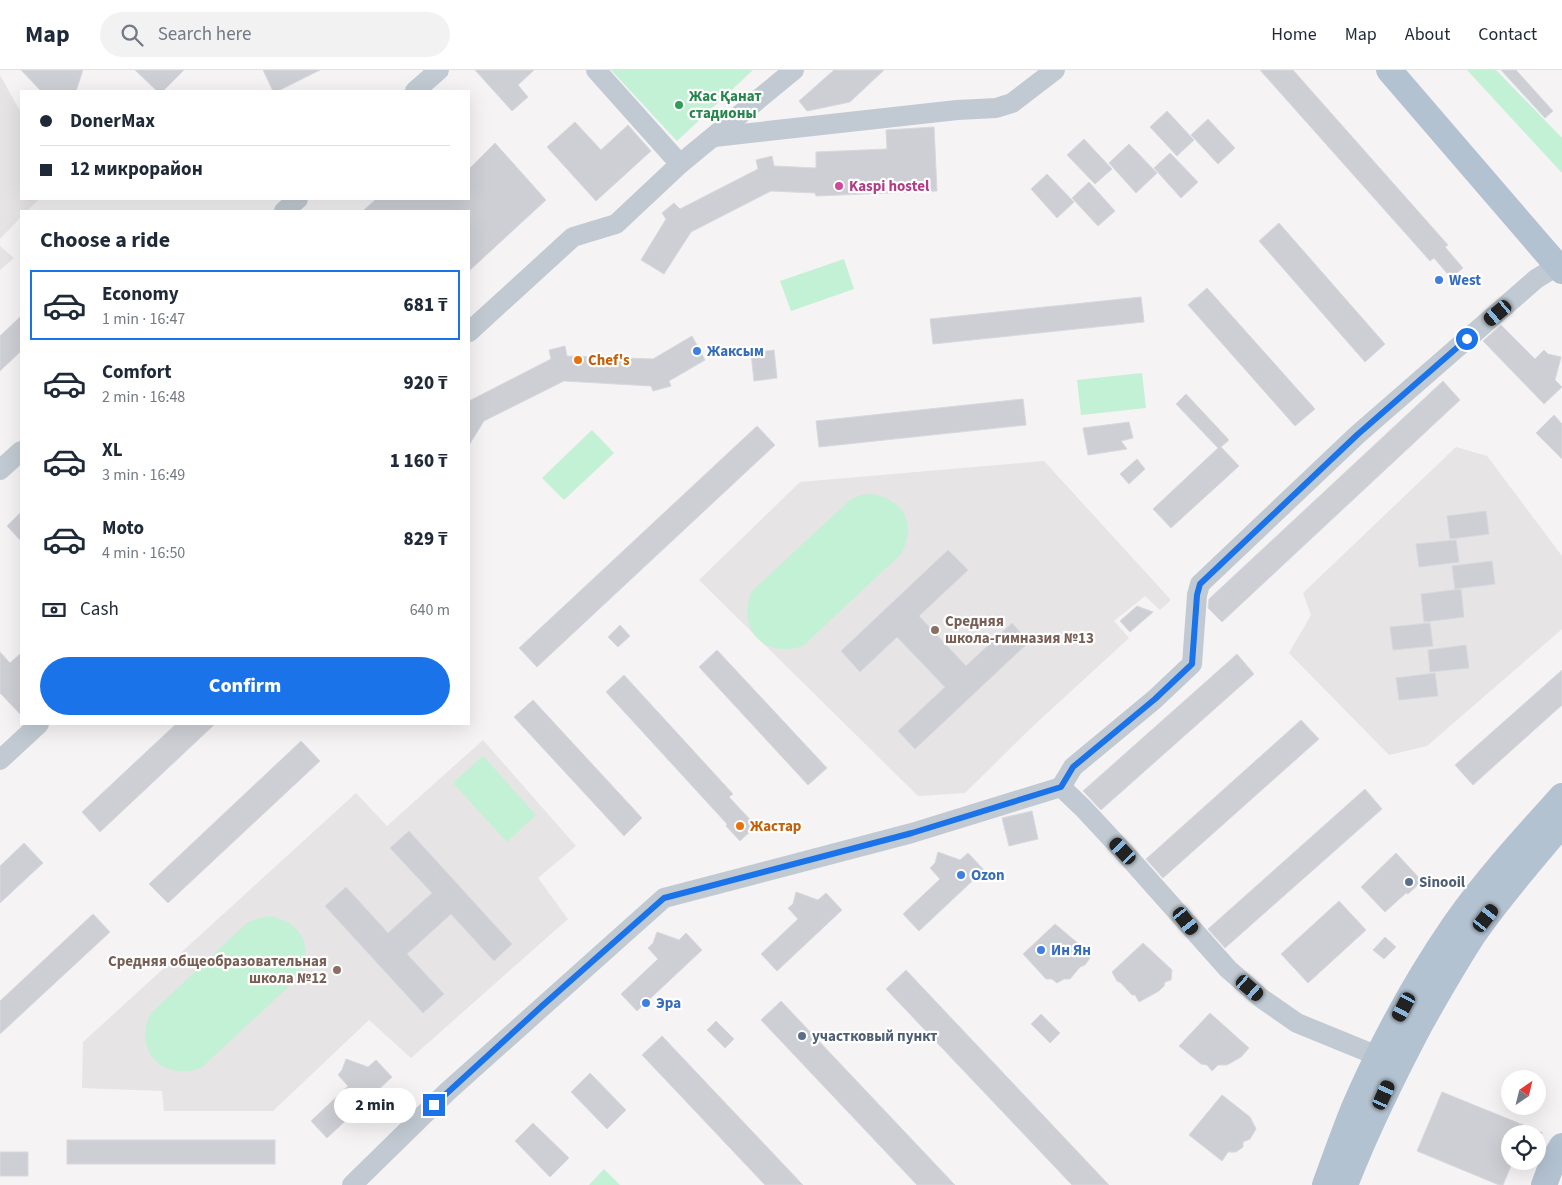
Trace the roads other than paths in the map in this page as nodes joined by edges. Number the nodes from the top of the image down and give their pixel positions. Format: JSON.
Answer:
{"nodes":[{"id":1,"x":438,"y":70,"type":"edge"},
{"id":2,"x":596,"y":70,"type":"edge"},
{"id":3,"x":794,"y":70,"type":"edge"},
{"id":4,"x":1054,"y":70,"type":"edge"},
{"id":5,"x":1389,"y":70,"type":"edge"},
{"id":6,"x":416,"y":90,"type":"edge"},
{"id":7,"x":714,"y":137,"type":"junction"},
{"id":8,"x":680,"y":164,"type":"junction"},
{"id":9,"x":297,"y":200,"type":"edge"},
{"id":10,"x":285,"y":210,"type":"edge"},
{"id":11,"x":1559,"y":268,"type":"edge"},
{"id":12,"x":470,"y":331,"type":"edge"},
{"id":13,"x":20,"y":451,"type":"edge"},
{"id":14,"x":0,"y":470,"type":"edge"},
{"id":15,"x":38,"y":725,"type":"edge"},
{"id":16,"x":0,"y":760,"type":"edge"},
{"id":17,"x":1061,"y":787,"type":"junction"},
{"id":18,"x":1562,"y":796,"type":"edge"},
{"id":19,"x":1562,"y":824,"type":"edge"},
{"id":20,"x":1389,"y":1060,"type":"junction"},
{"id":21,"x":1562,"y":1146,"type":"edge"},
{"id":22,"x":352,"y":1185,"type":"edge"},
{"id":23,"x":1325,"y":1185,"type":"edge"},
{"id":24,"x":1345,"y":1185,"type":"edge"},
{"id":25,"x":1544,"y":1185,"type":"edge"}],
"edges":[{"from":1,"to":6,"type":"street"},
{"from":2,"to":8,"type":"street"},
{"from":3,"to":7,"type":"street"},
{"from":4,"to":7,"type":"street"},
{"from":5,"to":11,"type":"main road"},
{"from":7,"to":8,"type":"street"},
{"from":8,"to":12,"type":"street"},
{"from":9,"to":10,"type":"street"},
{"from":11,"to":17,"type":"street"},
{"from":13,"to":14,"type":"street"},
{"from":15,"to":16,"type":"street"},
{"from":17,"to":20,"type":"street"},
{"from":17,"to":22,"type":"street"},
{"from":18,"to":20,"type":"main road"},
{"from":19,"to":20,"type":"main road"},
{"from":20,"to":23,"type":"main road"},
{"from":20,"to":24,"type":"main road"},
{"from":21,"to":25,"type":"main road"}]}
